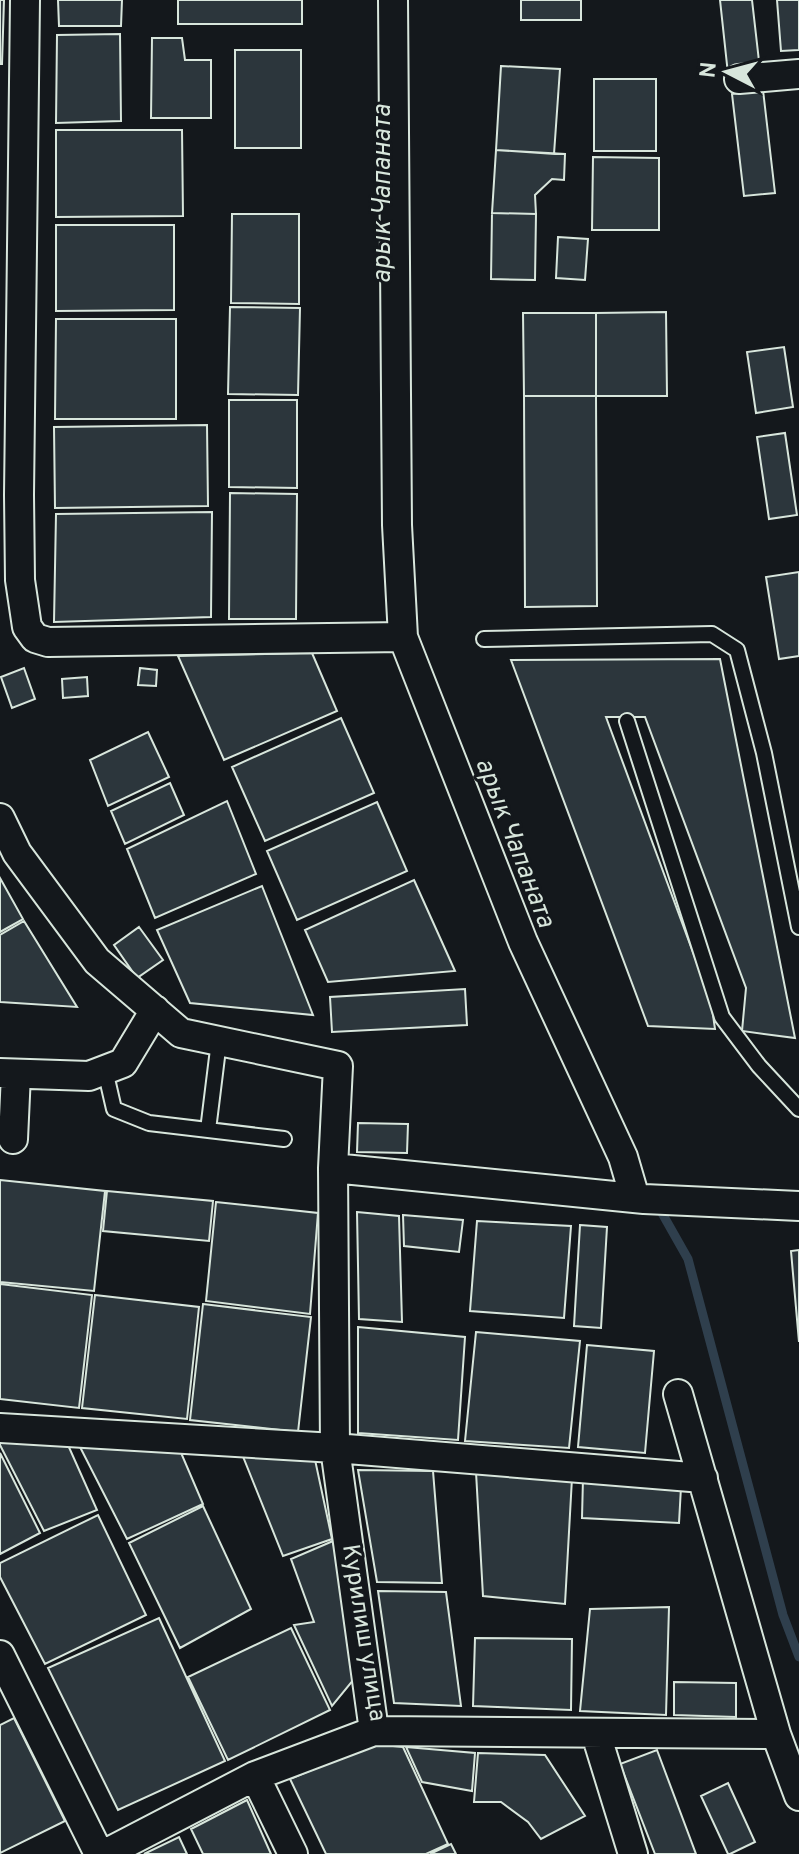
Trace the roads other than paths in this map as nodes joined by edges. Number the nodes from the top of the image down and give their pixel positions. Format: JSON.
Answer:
{"nodes":[{"id":1,"x":25,"y":0,"type":"edge"},
{"id":2,"x":393,"y":0,"type":"edge"},
{"id":3,"x":799,"y":74,"type":"edge"},
{"id":4,"x":739,"y":79,"type":"dead end"},
{"id":5,"x":10,"y":586,"type":"edge"},
{"id":6,"x":403,"y":637,"type":"junction"},
{"id":7,"x":484,"y":639,"type":"dead end"},
{"id":8,"x":627,"y":721,"type":"dead end"},
{"id":9,"x":0,"y":818,"type":"edge"},
{"id":10,"x":799,"y":927,"type":"edge"},
{"id":11,"x":155,"y":1010,"type":"junction"},
{"id":12,"x":219,"y":1041,"type":"junction"},
{"id":13,"x":105,"y":1070,"type":"junction"},
{"id":14,"x":8,"y":1074,"type":"edge"},
{"id":15,"x":799,"y":1109,"type":"edge"},
{"id":16,"x":208,"y":1130,"type":"junction"},
{"id":17,"x":13,"y":1139,"type":"dead end"},
{"id":18,"x":284,"y":1139,"type":"dead end"},
{"id":19,"x":333,"y":1168,"type":"junction"},
{"id":20,"x":639,"y":1199,"type":"junction"},
{"id":21,"x":799,"y":1206,"type":"edge"},
{"id":22,"x":678,"y":1394,"type":"dead end"},
{"id":23,"x":0,"y":1428,"type":"edge"},
{"id":24,"x":335,"y":1448,"type":"junction"},
{"id":25,"x":703,"y":1478,"type":"junction"},
{"id":26,"x":0,"y":1655,"type":"edge"},
{"id":27,"x":374,"y":1731,"type":"junction"},
{"id":28,"x":596,"y":1734,"type":"junction"},
{"id":29,"x":776,"y":1734,"type":"junction"},
{"id":30,"x":255,"y":1776,"type":"junction"},
{"id":31,"x":799,"y":1796,"type":"edge"},
{"id":32,"x":102,"y":1854,"type":"edge"},
{"id":33,"x":293,"y":1854,"type":"edge"},
{"id":34,"x":633,"y":1854,"type":"edge"}],
"edges":[{"from":1,"to":5,"type":"street"},
{"from":2,"to":6,"type":"street"},
{"from":3,"to":4,"type":"street"},
{"from":5,"to":6,"type":"street"},
{"from":6,"to":20,"type":"street"},
{"from":7,"to":10,"type":"lane"},
{"from":8,"to":15,"type":"lane"},
{"from":9,"to":11,"type":"street"},
{"from":11,"to":12,"type":"street"},
{"from":11,"to":13,"type":"street"},
{"from":12,"to":16,"type":"lane"},
{"from":12,"to":19,"type":"street","name":"Курилиш улица"},
{"from":13,"to":14,"type":"street"},
{"from":13,"to":16,"type":"lane"},
{"from":14,"to":17,"type":"street"},
{"from":16,"to":18,"type":"lane"},
{"from":19,"to":20,"type":"street"},
{"from":19,"to":24,"type":"street","name":"Курилиш улица"},
{"from":20,"to":21,"type":"street"},
{"from":22,"to":25,"type":"street"},
{"from":23,"to":24,"type":"street"},
{"from":24,"to":25,"type":"street"},
{"from":24,"to":27,"type":"street","name":"Курилиш улица"},
{"from":25,"to":29,"type":"street"},
{"from":26,"to":32,"type":"street"},
{"from":27,"to":28,"type":"street","name":"Курилиш улица"},
{"from":27,"to":30,"type":"street"},
{"from":28,"to":29,"type":"street","name":"Курилиш улица"},
{"from":28,"to":34,"type":"street"},
{"from":29,"to":31,"type":"street"},
{"from":30,"to":32,"type":"street"},
{"from":30,"to":33,"type":"street"}]}
